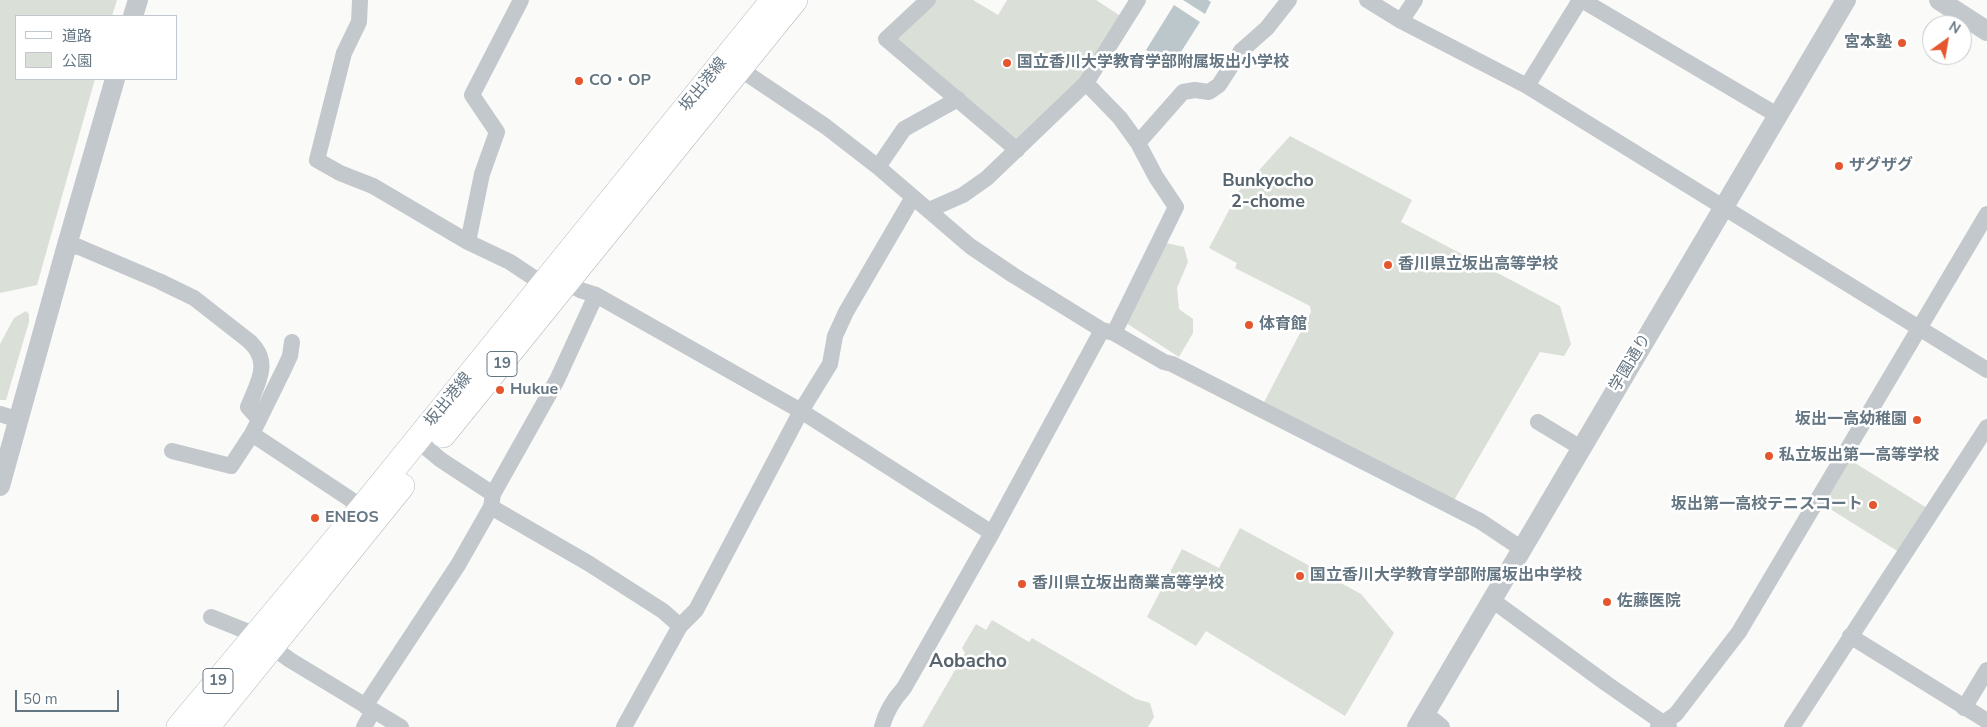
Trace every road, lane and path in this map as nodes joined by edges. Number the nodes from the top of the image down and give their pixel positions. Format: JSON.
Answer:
{"nodes":[{"id":1,"x":138,"y":0,"type":"edge"},
{"id":2,"x":360,"y":0,"type":"edge"},
{"id":3,"x":520,"y":0,"type":"edge"},
{"id":4,"x":773,"y":0,"type":"edge"},
{"id":5,"x":795,"y":0,"type":"edge"},
{"id":6,"x":928,"y":0,"type":"edge"},
{"id":7,"x":1138,"y":0,"type":"edge"},
{"id":8,"x":1289,"y":0,"type":"edge"},
{"id":9,"x":1367,"y":0,"type":"edge"},
{"id":10,"x":1415,"y":0,"type":"edge"},
{"id":11,"x":1581,"y":0,"type":"edge"},
{"id":12,"x":1846,"y":0,"type":"edge"},
{"id":13,"x":1939,"y":0,"type":"edge"},
{"id":14,"x":133,"y":15,"type":"edge"},
{"id":15,"x":1401,"y":21,"type":"junction"},
{"id":16,"x":1987,"y":31,"type":"edge"},
{"id":17,"x":733,"y":64,"type":"junction"},
{"id":18,"x":116,"y":80,"type":"edge"},
{"id":19,"x":1086,"y":83,"type":"junction"},
{"id":20,"x":1527,"y":86,"type":"junction"},
{"id":21,"x":958,"y":99,"type":"junction"},
{"id":22,"x":1777,"y":115,"type":"junction"},
{"id":23,"x":1138,"y":143,"type":"junction"},
{"id":24,"x":1017,"y":150,"type":"junction"},
{"id":25,"x":878,"y":167,"type":"junction"},
{"id":26,"x":913,"y":196,"type":"junction"},
{"id":27,"x":1724,"y":206,"type":"junction"},
{"id":28,"x":929,"y":210,"type":"junction"},
{"id":29,"x":1987,"y":214,"type":"edge"},
{"id":30,"x":468,"y":242,"type":"junction"},
{"id":31,"x":67,"y":245,"type":"junction"},
{"id":32,"x":556,"y":283,"type":"junction"},
{"id":33,"x":596,"y":295,"type":"junction"},
{"id":34,"x":1918,"y":329,"type":"junction"},
{"id":35,"x":1108,"y":331,"type":"junction"},
{"id":36,"x":292,"y":342,"type":"dead end"},
{"id":37,"x":1987,"y":370,"type":"edge"},
{"id":38,"x":801,"y":411,"type":"junction"},
{"id":39,"x":9,"y":417,"type":"edge"},
{"id":40,"x":1538,"y":422,"type":"dead end"},
{"id":41,"x":255,"y":426,"type":"junction"},
{"id":42,"x":1987,"y":427,"type":"edge"},
{"id":43,"x":423,"y":445,"type":"junction"},
{"id":44,"x":1581,"y":448,"type":"junction"},
{"id":45,"x":172,"y":451,"type":"dead end"},
{"id":46,"x":0,"y":486,"type":"edge"},
{"id":47,"x":492,"y":500,"type":"junction"},
{"id":48,"x":370,"y":512,"type":"junction"},
{"id":49,"x":992,"y":533,"type":"junction"},
{"id":50,"x":1522,"y":549,"type":"junction"},
{"id":51,"x":1492,"y":600,"type":"junction"},
{"id":52,"x":211,"y":617,"type":"dead end"},
{"id":53,"x":680,"y":626,"type":"junction"},
{"id":54,"x":1850,"y":636,"type":"junction"},
{"id":55,"x":264,"y":641,"type":"junction"},
{"id":56,"x":1987,"y":670,"type":"edge"},
{"id":57,"x":369,"y":708,"type":"junction"},
{"id":58,"x":1964,"y":708,"type":"junction"},
{"id":59,"x":1421,"y":720,"type":"edge"},
{"id":60,"x":1987,"y":721,"type":"edge"},
{"id":61,"x":1663,"y":726,"type":"edge"},
{"id":62,"x":179,"y":727,"type":"edge"},
{"id":63,"x":207,"y":727,"type":"edge"},
{"id":64,"x":364,"y":727,"type":"edge"},
{"id":65,"x":401,"y":727,"type":"edge"},
{"id":66,"x":624,"y":727,"type":"edge"},
{"id":67,"x":882,"y":727,"type":"edge"},
{"id":68,"x":1442,"y":727,"type":"edge"},
{"id":69,"x":1792,"y":727,"type":"edge"}],
"edges":[{"from":1,"to":14,"type":"street"},
{"from":2,"to":30,"type":"street"},
{"from":3,"to":30,"type":"street"},
{"from":4,"to":17,"type":"main road","name":"坂出港線","number":"19"},
{"from":5,"to":17,"type":"main road","name":"坂出港線","number":"19"},
{"from":6,"to":21,"type":"street"},
{"from":7,"to":19,"type":"street"},
{"from":8,"to":23,"type":"street"},
{"from":9,"to":15,"type":"street"},
{"from":10,"to":15,"type":"street"},
{"from":11,"to":20,"type":"street"},
{"from":11,"to":22,"type":"street"},
{"from":12,"to":22,"type":"street","name":"学園通り"},
{"from":13,"to":16,"type":"street"},
{"from":15,"to":20,"type":"street"},
{"from":17,"to":25,"type":"street"},
{"from":17,"to":32,"type":"main road","name":"坂出港線","number":"19"},
{"from":18,"to":31,"type":"street"},
{"from":19,"to":23,"type":"street"},
{"from":19,"to":24,"type":"street"},
{"from":20,"to":27,"type":"street"},
{"from":21,"to":24,"type":"street"},
{"from":21,"to":25,"type":"street"},
{"from":22,"to":27,"type":"street","name":"学園通り"},
{"from":23,"to":35,"type":"street"},
{"from":24,"to":28,"type":"street"},
{"from":25,"to":26,"type":"street"},
{"from":26,"to":28,"type":"street"},
{"from":26,"to":38,"type":"street"},
{"from":27,"to":34,"type":"street"},
{"from":27,"to":44,"type":"street","name":"学園通り"},
{"from":28,"to":35,"type":"street"},
{"from":29,"to":34,"type":"street"},
{"from":30,"to":32,"type":"street"},
{"from":31,"to":39,"type":"street"},
{"from":31,"to":41,"type":"street"},
{"from":32,"to":33,"type":"street"},
{"from":32,"to":43,"type":"main road","name":"坂出港線","number":"19"},
{"from":33,"to":38,"type":"street"},
{"from":33,"to":47,"type":"street"},
{"from":34,"to":37,"type":"street"},
{"from":34,"to":61,"type":"street"},
{"from":35,"to":49,"type":"street"},
{"from":35,"to":50,"type":"street"},
{"from":36,"to":41,"type":"street"},
{"from":38,"to":49,"type":"street"},
{"from":38,"to":53,"type":"street"},
{"from":39,"to":46,"type":"street"},
{"from":40,"to":44,"type":"street"},
{"from":41,"to":45,"type":"street"},
{"from":41,"to":48,"type":"street"},
{"from":42,"to":54,"type":"street"},
{"from":43,"to":47,"type":"street"},
{"from":43,"to":48,"type":"main road","name":"坂出港線","number":"19"},
{"from":44,"to":50,"type":"street","name":"学園通り"},
{"from":47,"to":53,"type":"street"},
{"from":47,"to":57,"type":"street"},
{"from":48,"to":55,"type":"main road","name":"坂出港線","number":"19"},
{"from":49,"to":67,"type":"street"},
{"from":50,"to":51,"type":"street","name":"学園通り"},
{"from":51,"to":59,"type":"street","name":"学園通り"},
{"from":51,"to":61,"type":"street"},
{"from":52,"to":55,"type":"street"},
{"from":53,"to":66,"type":"street"},
{"from":54,"to":58,"type":"street"},
{"from":54,"to":69,"type":"street"},
{"from":55,"to":57,"type":"street"},
{"from":55,"to":62,"type":"main road","name":"坂出港線","number":"19"},
{"from":55,"to":63,"type":"main road","name":"坂出港線","number":"19"},
{"from":56,"to":58,"type":"street"},
{"from":57,"to":64,"type":"street"},
{"from":57,"to":65,"type":"street"},
{"from":58,"to":60,"type":"street"},
{"from":59,"to":68,"type":"street"}]}
